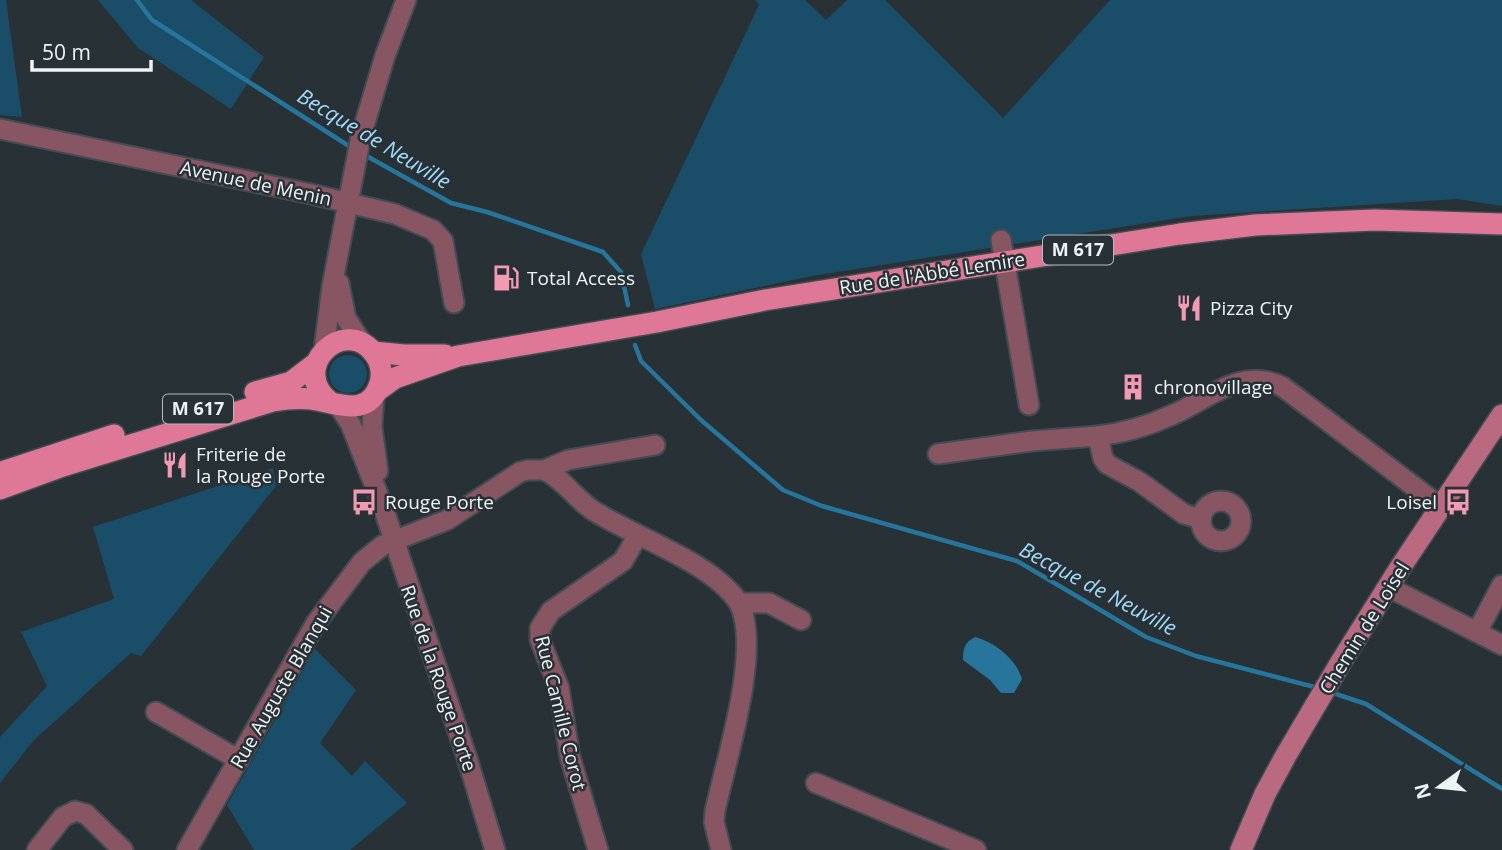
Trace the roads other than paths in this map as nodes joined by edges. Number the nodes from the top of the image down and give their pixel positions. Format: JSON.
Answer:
{"nodes":[{"id":1,"x":406,"y":0,"type":"edge"},
{"id":2,"x":0,"y":130,"type":"edge"},
{"id":3,"x":347,"y":203,"type":"junction"},
{"id":4,"x":1502,"y":224,"type":"edge"},
{"id":5,"x":1502,"y":239,"type":"edge"},
{"id":6,"x":1001,"y":240,"type":"dead end"},
{"id":7,"x":338,"y":261,"type":"junction"},
{"id":8,"x":1006,"y":268,"type":"junction"},
{"id":9,"x":454,"y":303,"type":"dead end"},
{"id":10,"x":368,"y":348,"type":"junction"},
{"id":11,"x":458,"y":356,"type":"junction"},
{"id":12,"x":320,"y":357,"type":"junction"},
{"id":13,"x":375,"y":393,"type":"junction"},
{"id":14,"x":334,"y":404,"type":"junction"},
{"id":15,"x":1029,"y":405,"type":"dead end"},
{"id":16,"x":1502,"y":415,"type":"edge"},
{"id":17,"x":1098,"y":436,"type":"junction"},
{"id":18,"x":655,"y":445,"type":"dead end"},
{"id":19,"x":937,"y":454,"type":"dead end"},
{"id":20,"x":8,"y":470,"type":"edge"},
{"id":21,"x":544,"y":470,"type":"junction"},
{"id":22,"x":0,"y":489,"type":"edge"},
{"id":23,"x":383,"y":507,"type":"junction"},
{"id":24,"x":1441,"y":508,"type":"junction"},
{"id":25,"x":1201,"y":519,"type":"dead end"},
{"id":26,"x":638,"y":535,"type":"junction"},
{"id":27,"x":393,"y":540,"type":"junction"},
{"id":28,"x":1502,"y":585,"type":"edge"},
{"id":29,"x":1388,"y":587,"type":"junction"},
{"id":30,"x":739,"y":603,"type":"junction"},
{"id":31,"x":801,"y":620,"type":"dead end"},
{"id":32,"x":1477,"y":632,"type":"junction"},
{"id":33,"x":1502,"y":645,"type":"edge"},
{"id":34,"x":156,"y":712,"type":"dead end"},
{"id":35,"x":239,"y":760,"type":"junction"},
{"id":36,"x":816,"y":783,"type":"dead end"},
{"id":37,"x":37,"y":850,"type":"edge"},
{"id":38,"x":123,"y":850,"type":"edge"},
{"id":39,"x":187,"y":850,"type":"edge"},
{"id":40,"x":495,"y":850,"type":"edge"},
{"id":41,"x":598,"y":850,"type":"edge"},
{"id":42,"x":721,"y":850,"type":"edge"},
{"id":43,"x":976,"y":850,"type":"edge"},
{"id":44,"x":1241,"y":850,"type":"edge"}],
"edges":[{"from":1,"to":3,"type":"street"},
{"from":2,"to":3,"type":"street","name":"Avenue de Menin"},
{"from":3,"to":7,"type":"street"},
{"from":3,"to":9,"type":"street","name":"Avenue de Menin"},
{"from":4,"to":8,"type":"main road","name":"Rue de l'Abbé Lemire","number":"M 617"},
{"from":5,"to":8,"type":"main road","name":"Rue de l'Abbé Lemire","number":"M 617"},
{"from":6,"to":8,"type":"street"},
{"from":7,"to":10,"type":"street"},
{"from":7,"to":12,"type":"street"},
{"from":8,"to":11,"type":"main road","name":"Rue de l'Abbé Lemire","number":"M 617"},
{"from":8,"to":15,"type":"street"},
{"from":10,"to":11,"type":"main road","name":"Rue de l'Abbé Lemire","number":"M 617"},
{"from":10,"to":12,"type":"main road","name":"Rue de l'Abbé Lemire"},
{"from":10,"to":13,"type":"main road"},
{"from":11,"to":13,"type":"main road","name":"Rue de l'Abbé Lemire","number":"M 617"},
{"from":12,"to":14,"type":"main road"},
{"from":12,"to":20,"type":"main road","name":"Rue de l'Abbé Lemire","number":"M 617"},
{"from":13,"to":14,"type":"main road","name":"Rue de l'Abbé Lemire"},
{"from":13,"to":23,"type":"street","name":"Rue de la Rouge Porte"},
{"from":14,"to":22,"type":"main road","name":"Rue de l'Abbé Lemire","number":"M 617"},
{"from":14,"to":23,"type":"street","name":"Rue de la Rouge Porte"},
{"from":16,"to":24,"type":"street","name":"Chemin de Loisel"},
{"from":17,"to":19,"type":"street"},
{"from":17,"to":24,"type":"street"},
{"from":17,"to":25,"type":"street"},
{"from":18,"to":21,"type":"street","name":"Rue Auguste Blanqui"},
{"from":21,"to":26,"type":"street"},
{"from":21,"to":27,"type":"street","name":"Rue Auguste Blanqui"},
{"from":23,"to":27,"type":"street","name":"Rue de la Rouge Porte"},
{"from":24,"to":29,"type":"street","name":"Chemin de Loisel"},
{"from":26,"to":30,"type":"street"},
{"from":26,"to":41,"type":"street","name":"Rue Camille Corot"},
{"from":27,"to":35,"type":"street","name":"Rue Auguste Blanqui"},
{"from":27,"to":40,"type":"street","name":"Rue de la Rouge Porte"},
{"from":28,"to":32,"type":"street"},
{"from":29,"to":32,"type":"street"},
{"from":29,"to":44,"type":"street","name":"Chemin de Loisel"},
{"from":30,"to":31,"type":"street"},
{"from":30,"to":42,"type":"street"},
{"from":32,"to":33,"type":"street"},
{"from":34,"to":35,"type":"street"},
{"from":35,"to":39,"type":"street","name":"Rue Auguste Blanqui"},
{"from":36,"to":43,"type":"street"},
{"from":37,"to":38,"type":"street"}]}
